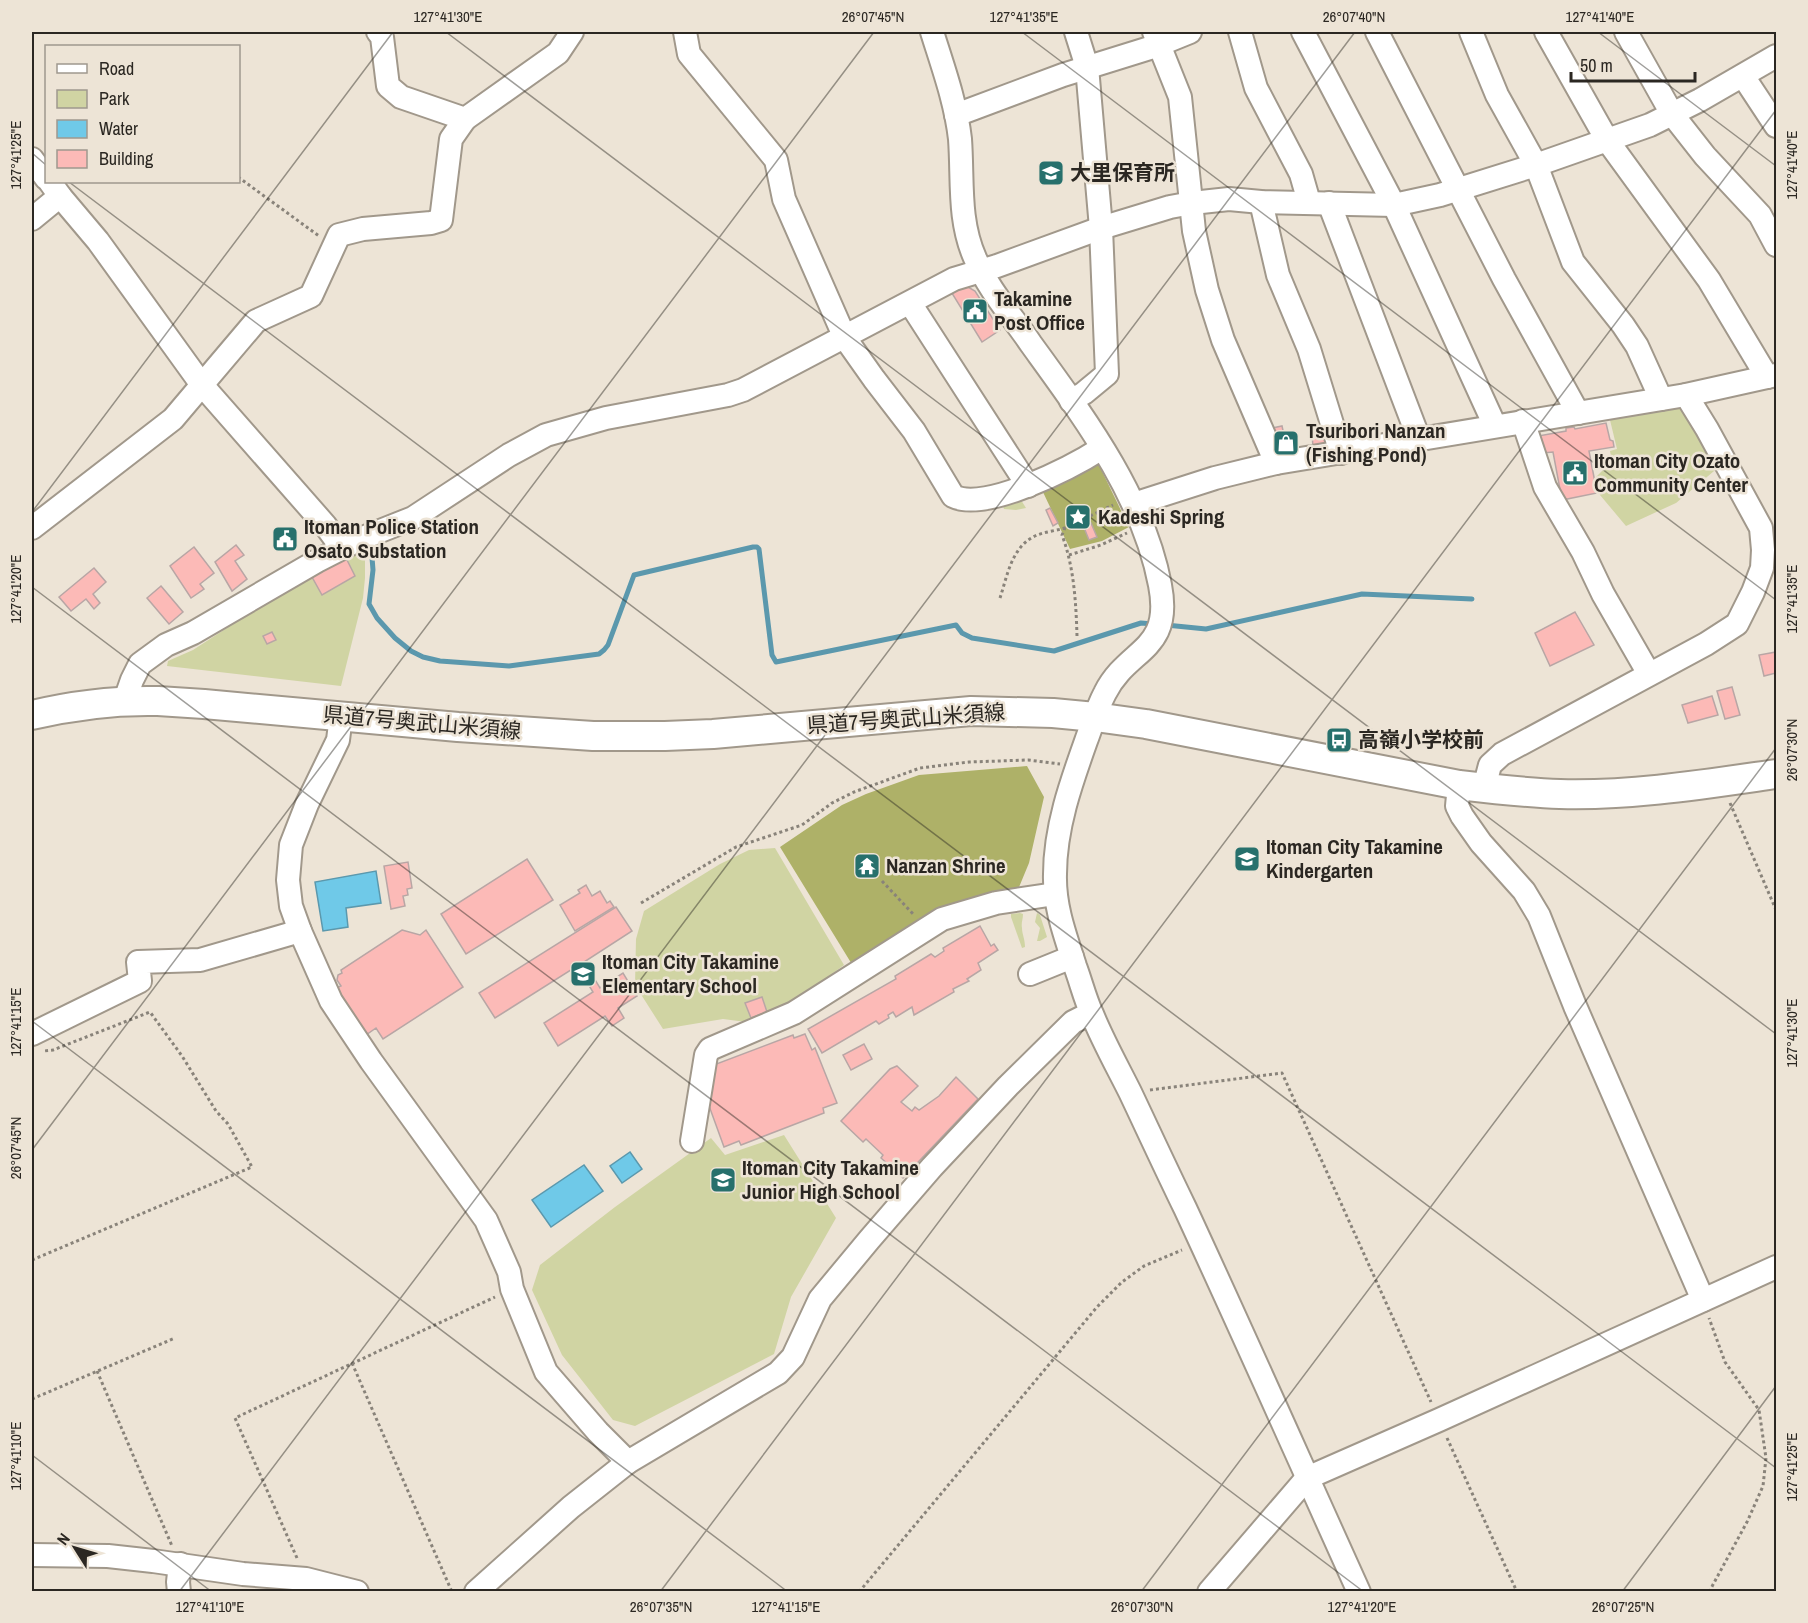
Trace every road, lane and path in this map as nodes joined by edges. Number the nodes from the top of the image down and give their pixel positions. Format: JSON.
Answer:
{"nodes":[{"id":1,"x":378,"y":32,"type":"edge"},
{"id":2,"x":572,"y":32,"type":"edge"},
{"id":3,"x":685,"y":32,"type":"edge"},
{"id":4,"x":918,"y":32,"type":"edge"},
{"id":5,"x":1076,"y":32,"type":"edge"},
{"id":6,"x":1190,"y":32,"type":"edge"},
{"id":7,"x":1240,"y":32,"type":"edge"},
{"id":8,"x":1303,"y":32,"type":"edge"},
{"id":9,"x":1377,"y":32,"type":"edge"},
{"id":10,"x":1471,"y":32,"type":"edge"},
{"id":11,"x":1546,"y":32,"type":"edge"},
{"id":12,"x":1626,"y":32,"type":"edge"},
{"id":13,"x":1156,"y":38,"type":"edge"},
{"id":14,"x":935,"y":42,"type":"edge"},
{"id":15,"x":1776,"y":56,"type":"edge"},
{"id":16,"x":1087,"y":67,"type":"junction"},
{"id":17,"x":1743,"y":75,"type":"junction"},
{"id":18,"x":1672,"y":114,"type":"junction"},
{"id":19,"x":956,"y":115,"type":"junction"},
{"id":20,"x":465,"y":119,"type":"junction"},
{"id":21,"x":1776,"y":126,"type":"edge"},
{"id":22,"x":1607,"y":140,"type":"junction"},
{"id":23,"x":32,"y":159,"type":"edge"},
{"id":24,"x":1536,"y":165,"type":"junction"},
{"id":25,"x":45,"y":177,"type":"edge"},
{"id":26,"x":240,"y":178,"type":"edge"},
{"id":27,"x":55,"y":189,"type":"edge"},
{"id":28,"x":1458,"y":190,"type":"junction"},
{"id":29,"x":1192,"y":202,"type":"junction"},
{"id":30,"x":1261,"y":202,"type":"junction"},
{"id":31,"x":1319,"y":202,"type":"junction"},
{"id":32,"x":1394,"y":205,"type":"junction"},
{"id":33,"x":32,"y":219,"type":"edge"},
{"id":34,"x":1101,"y":228,"type":"junction"},
{"id":35,"x":1776,"y":244,"type":"edge"},
{"id":36,"x":333,"y":247,"type":"junction"},
{"id":37,"x":981,"y":271,"type":"junction"},
{"id":38,"x":910,"y":303,"type":"junction"},
{"id":39,"x":845,"y":338,"type":"junction"},
{"id":40,"x":1772,"y":376,"type":"edge"},
{"id":41,"x":202,"y":385,"type":"junction"},
{"id":42,"x":1686,"y":395,"type":"junction"},
{"id":43,"x":1661,"y":399,"type":"junction"},
{"id":44,"x":1071,"y":401,"type":"junction"},
{"id":45,"x":1578,"y":413,"type":"junction"},
{"id":46,"x":1523,"y":421,"type":"junction"},
{"id":47,"x":1495,"y":426,"type":"junction"},
{"id":48,"x":1419,"y":439,"type":"junction"},
{"id":49,"x":1102,"y":448,"type":"junction"},
{"id":50,"x":1341,"y":453,"type":"junction"},
{"id":51,"x":1276,"y":463,"type":"junction"},
{"id":52,"x":1028,"y":486,"type":"junction"},
{"id":53,"x":1135,"y":508,"type":"junction"},
{"id":54,"x":32,"y":528,"type":"edge"},
{"id":55,"x":1065,"y":528,"type":"junction"},
{"id":56,"x":342,"y":548,"type":"junction"},
{"id":57,"x":1069,"y":555,"type":"junction"},
{"id":58,"x":1769,"y":565,"type":"edge"},
{"id":59,"x":1000,"y":598,"type":"dead end"},
{"id":60,"x":1077,"y":636,"type":"dead end"},
{"id":61,"x":1649,"y":674,"type":"junction"},
{"id":62,"x":125,"y":700,"type":"junction"},
{"id":63,"x":32,"y":715,"type":"edge"},
{"id":64,"x":341,"y":716,"type":"junction"},
{"id":65,"x":1095,"y":717,"type":"junction"},
{"id":66,"x":1064,"y":765,"type":"dead end"},
{"id":67,"x":1776,"y":774,"type":"edge"},
{"id":68,"x":1721,"y":782,"type":"junction"},
{"id":69,"x":1472,"y":786,"type":"junction"},
{"id":70,"x":882,"y":881,"type":"dead end"},
{"id":71,"x":1055,"y":894,"type":"junction"},
{"id":72,"x":640,"y":903,"type":"dead end"},
{"id":73,"x":1776,"y":910,"type":"edge"},
{"id":74,"x":914,"y":914,"type":"dead end"},
{"id":75,"x":300,"y":931,"type":"junction"},
{"id":76,"x":1072,"y":957,"type":"junction"},
{"id":77,"x":1030,"y":974,"type":"dead end"},
{"id":78,"x":1091,"y":1013,"type":"junction"},
{"id":79,"x":38,"y":1042,"type":"edge"},
{"id":80,"x":1130,"y":1092,"type":"junction"},
{"id":81,"x":692,"y":1141,"type":"dead end"},
{"id":82,"x":1200,"y":1242,"type":"junction"},
{"id":83,"x":32,"y":1260,"type":"edge"},
{"id":84,"x":1776,"y":1267,"type":"edge"},
{"id":85,"x":512,"y":1289,"type":"junction"},
{"id":86,"x":1703,"y":1300,"type":"junction"},
{"id":87,"x":175,"y":1338,"type":"dead end"},
{"id":88,"x":352,"y":1363,"type":"junction"},
{"id":89,"x":97,"y":1371,"type":"junction"},
{"id":90,"x":32,"y":1399,"type":"edge"},
{"id":91,"x":1439,"y":1420,"type":"junction"},
{"id":92,"x":628,"y":1462,"type":"junction"},
{"id":93,"x":1307,"y":1478,"type":"junction"},
{"id":94,"x":32,"y":1556,"type":"edge"},
{"id":95,"x":180,"y":1564,"type":"junction"},
{"id":96,"x":306,"y":1579,"type":"junction"},
{"id":97,"x":179,"y":1592,"type":"edge"},
{"id":98,"x":357,"y":1592,"type":"edge"},
{"id":99,"x":452,"y":1592,"type":"edge"},
{"id":100,"x":476,"y":1592,"type":"edge"},
{"id":101,"x":859,"y":1592,"type":"edge"},
{"id":102,"x":1209,"y":1592,"type":"edge"},
{"id":103,"x":1359,"y":1592,"type":"edge"},
{"id":104,"x":1516,"y":1592,"type":"edge"},
{"id":105,"x":1709,"y":1592,"type":"edge"}],
"edges":[{"from":1,"to":20,"type":"street"},
{"from":2,"to":20,"type":"street"},
{"from":3,"to":39,"type":"street"},
{"from":4,"to":14,"type":"street"},
{"from":5,"to":16,"type":"street"},
{"from":6,"to":13,"type":"street"},
{"from":7,"to":31,"type":"street"},
{"from":8,"to":32,"type":"street"},
{"from":9,"to":28,"type":"street"},
{"from":10,"to":24,"type":"street"},
{"from":11,"to":22,"type":"street"},
{"from":12,"to":18,"type":"street"},
{"from":13,"to":16,"type":"street"},
{"from":13,"to":29,"type":"street"},
{"from":14,"to":19,"type":"street"},
{"from":15,"to":17,"type":"street"},
{"from":16,"to":19,"type":"street"},
{"from":16,"to":34,"type":"street"},
{"from":17,"to":18,"type":"street"},
{"from":17,"to":21,"type":"street"},
{"from":18,"to":22,"type":"street"},
{"from":18,"to":35,"type":"street"},
{"from":19,"to":37,"type":"street"},
{"from":20,"to":36,"type":"street"},
{"from":22,"to":24,"type":"street"},
{"from":22,"to":40,"type":"street"},
{"from":23,"to":25,"type":"street"},
{"from":24,"to":28,"type":"street"},
{"from":24,"to":43,"type":"street"},
{"from":26,"to":36,"type":"path"},
{"from":27,"to":33,"type":"street"},
{"from":27,"to":41,"type":"street"},
{"from":28,"to":32,"type":"street"},
{"from":28,"to":45,"type":"street"},
{"from":29,"to":30,"type":"street"},
{"from":29,"to":34,"type":"street"},
{"from":29,"to":51,"type":"street"},
{"from":30,"to":31,"type":"street"},
{"from":30,"to":50,"type":"street"},
{"from":31,"to":32,"type":"street"},
{"from":31,"to":48,"type":"street"},
{"from":32,"to":47,"type":"street"},
{"from":34,"to":37,"type":"street"},
{"from":34,"to":44,"type":"street"},
{"from":36,"to":41,"type":"street"},
{"from":37,"to":38,"type":"street"},
{"from":37,"to":44,"type":"street"},
{"from":38,"to":39,"type":"street"},
{"from":38,"to":52,"type":"street"},
{"from":39,"to":52,"type":"street"},
{"from":39,"to":56,"type":"street"},
{"from":40,"to":42,"type":"street"},
{"from":41,"to":54,"type":"street"},
{"from":41,"to":56,"type":"street"},
{"from":42,"to":43,"type":"street"},
{"from":42,"to":58,"type":"street"},
{"from":43,"to":45,"type":"street"},
{"from":44,"to":49,"type":"street"},
{"from":45,"to":46,"type":"street"},
{"from":46,"to":47,"type":"street"},
{"from":46,"to":61,"type":"street"},
{"from":47,"to":48,"type":"street"},
{"from":48,"to":50,"type":"street"},
{"from":49,"to":52,"type":"street"},
{"from":49,"to":53,"type":"street"},
{"from":50,"to":51,"type":"street"},
{"from":51,"to":53,"type":"street"},
{"from":53,"to":55,"type":"path"},
{"from":53,"to":57,"type":"path"},
{"from":53,"to":65,"type":"street"},
{"from":55,"to":57,"type":"path"},
{"from":55,"to":59,"type":"path"},
{"from":56,"to":62,"type":"street"},
{"from":57,"to":60,"type":"path"},
{"from":58,"to":61,"type":"street"},
{"from":61,"to":69,"type":"street"},
{"from":62,"to":63,"type":"main road","name":"県道7号奥武山米須線"},
{"from":62,"to":64,"type":"main road","name":"県道7号奥武山米須線"},
{"from":64,"to":65,"type":"main road","name":"県道7号奥武山米須線"},
{"from":64,"to":75,"type":"street"},
{"from":65,"to":69,"type":"main road","name":"県道7号奥武山米須線"},
{"from":65,"to":71,"type":"street"},
{"from":66,"to":72,"type":"path"},
{"from":67,"to":68,"type":"main road","name":"県道7号奥武山米須線"},
{"from":68,"to":69,"type":"main road","name":"県道7号奥武山米須線"},
{"from":68,"to":73,"type":"path"},
{"from":69,"to":86,"type":"street"},
{"from":70,"to":74,"type":"path"},
{"from":71,"to":76,"type":"street"},
{"from":71,"to":81,"type":"street"},
{"from":75,"to":79,"type":"street"},
{"from":75,"to":85,"type":"street"},
{"from":76,"to":77,"type":"street"},
{"from":76,"to":78,"type":"street"},
{"from":78,"to":80,"type":"street"},
{"from":78,"to":92,"type":"street"},
{"from":79,"to":83,"type":"path"},
{"from":80,"to":82,"type":"street"},
{"from":80,"to":91,"type":"path"},
{"from":82,"to":93,"type":"street"},
{"from":82,"to":101,"type":"path"},
{"from":84,"to":86,"type":"street"},
{"from":85,"to":88,"type":"path"},
{"from":85,"to":92,"type":"street"},
{"from":86,"to":91,"type":"street"},
{"from":86,"to":105,"type":"path"},
{"from":87,"to":89,"type":"path"},
{"from":88,"to":96,"type":"path"},
{"from":88,"to":99,"type":"path"},
{"from":89,"to":90,"type":"path"},
{"from":89,"to":95,"type":"path"},
{"from":91,"to":93,"type":"street"},
{"from":91,"to":104,"type":"path"},
{"from":92,"to":100,"type":"street"},
{"from":93,"to":102,"type":"street"},
{"from":93,"to":103,"type":"street"},
{"from":94,"to":95,"type":"street"},
{"from":95,"to":96,"type":"street"},
{"from":95,"to":97,"type":"street"},
{"from":96,"to":98,"type":"street"}]}
